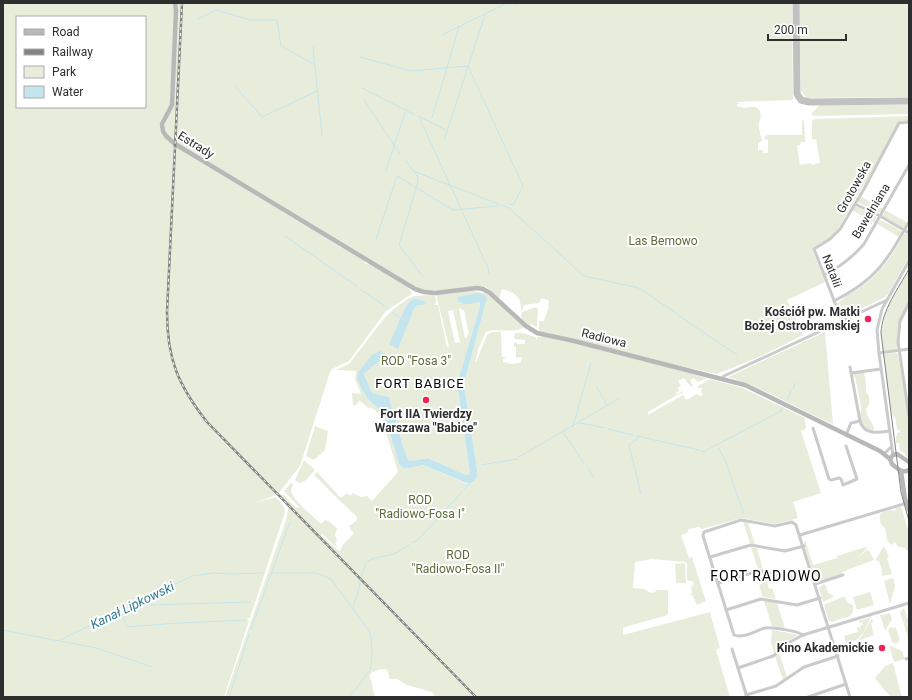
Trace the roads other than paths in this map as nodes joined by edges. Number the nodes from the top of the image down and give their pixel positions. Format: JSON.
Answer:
{"nodes":[{"id":1,"x":175,"y":3,"type":"edge"},
{"id":2,"x":909,"y":122,"type":"edge"},
{"id":3,"x":909,"y":165,"type":"edge"},
{"id":4,"x":855,"y":204,"type":"junction"},
{"id":5,"x":880,"y":216,"type":"junction"},
{"id":6,"x":909,"y":222,"type":"edge"},
{"id":7,"x":904,"y":230,"type":"junction"},
{"id":8,"x":909,"y":233,"type":"edge"},
{"id":9,"x":334,"y":241,"type":"joint"},
{"id":10,"x":814,"y":250,"type":"joint"},
{"id":11,"x":909,"y":261,"type":"edge"},
{"id":12,"x":824,"y":275,"type":"junction"},
{"id":13,"x":887,"y":300,"type":"junction"},
{"id":14,"x":834,"y":301,"type":"junction"},
{"id":15,"x":909,"y":303,"type":"edge"},
{"id":16,"x":873,"y":306,"type":"junction"},
{"id":17,"x":882,"y":310,"type":"junction"},
{"id":18,"x":842,"y":321,"type":"junction"},
{"id":19,"x":909,"y":349,"type":"edge"},
{"id":20,"x":899,"y":350,"type":"junction"},
{"id":21,"x":878,"y":353,"type":"junction"},
{"id":22,"x":850,"y":367,"type":"dead end"},
{"id":23,"x":881,"y":368,"type":"junction"},
{"id":24,"x":851,"y":373,"type":"junction"},
{"id":25,"x":721,"y":379,"type":"junction"},
{"id":26,"x":909,"y":416,"type":"edge"},
{"id":27,"x":860,"y":421,"type":"junction"},
{"id":28,"x":813,"y":428,"type":"dead end"},
{"id":29,"x":889,"y":431,"type":"junction"},
{"id":30,"x":846,"y":435,"type":"junction"},
{"id":31,"x":846,"y":446,"type":"dead end"},
{"id":32,"x":882,"y":452,"type":"junction"},
{"id":33,"x":892,"y":453,"type":"junction"},
{"id":34,"x":909,"y":462,"type":"edge"},
{"id":35,"x":906,"y":471,"type":"edge"},
{"id":36,"x":907,"y":503,"type":"junction"},
{"id":37,"x":909,"y":510,"type":"edge"},
{"id":38,"x":800,"y":535,"type":"junction"},
{"id":39,"x":804,"y":546,"type":"junction"},
{"id":40,"x":710,"y":557,"type":"junction"},
{"id":41,"x":812,"y":572,"type":"junction"},
{"id":42,"x":843,"y":575,"type":"dead end"},
{"id":43,"x":718,"y":583,"type":"junction"},
{"id":44,"x":815,"y":584,"type":"junction"},
{"id":45,"x":820,"y":598,"type":"junction"},
{"id":46,"x":909,"y":603,"type":"edge"},
{"id":47,"x":726,"y":610,"type":"junction"},
{"id":48,"x":829,"y":628,"type":"junction"},
{"id":49,"x":803,"y":635,"type":"junction"},
{"id":50,"x":732,"y":649,"type":"dead end"},
{"id":51,"x":838,"y":656,"type":"junction"},
{"id":52,"x":738,"y":668,"type":"junction"},
{"id":53,"x":846,"y":684,"type":"junction"},
{"id":54,"x":747,"y":696,"type":"edge"},
{"id":55,"x":808,"y":697,"type":"edge"},
{"id":56,"x":850,"y":697,"type":"edge"}],
"edges":[{"from":1,"to":9,"type":"main road","name":"Estrady"},
{"from":2,"to":4,"type":"street","name":"Grotowska"},
{"from":3,"to":5,"type":"street","name":"Bawełniana"},
{"from":4,"to":5,"type":"street"},
{"from":4,"to":10,"type":"street","name":"Grotowska"},
{"from":5,"to":7,"type":"street"},
{"from":5,"to":12,"type":"street","name":"Bawełniana"},
{"from":6,"to":7,"type":"street"},
{"from":7,"to":8,"type":"street"},
{"from":7,"to":14,"type":"street"},
{"from":9,"to":25,"type":"main road","name":"Radiowa"},
{"from":10,"to":12,"type":"street","name":"Natalii"},
{"from":11,"to":13,"type":"street"},
{"from":12,"to":14,"type":"street","name":"Natalii"},
{"from":13,"to":16,"type":"street"},
{"from":13,"to":17,"type":"street"},
{"from":14,"to":18,"type":"street","name":"Natalii"},
{"from":15,"to":20,"type":"street"},
{"from":16,"to":17,"type":"street"},
{"from":16,"to":18,"type":"street"},
{"from":17,"to":21,"type":"street"},
{"from":18,"to":25,"type":"street"},
{"from":19,"to":20,"type":"street"},
{"from":20,"to":21,"type":"street"},
{"from":20,"to":26,"type":"street"},
{"from":21,"to":23,"type":"street"},
{"from":22,"to":24,"type":"street"},
{"from":23,"to":24,"type":"street"},
{"from":23,"to":29,"type":"street"},
{"from":24,"to":27,"type":"street"},
{"from":25,"to":30,"type":"main road","name":"Radiowa"},
{"from":27,"to":29,"type":"street"},
{"from":27,"to":30,"type":"street"},
{"from":28,"to":31,"type":"street"},
{"from":29,"to":33,"type":"street"},
{"from":30,"to":32,"type":"main road","name":"Radiowa"},
{"from":32,"to":33,"type":"main road","name":"Radiowa"},
{"from":32,"to":33,"type":"street"},
{"from":33,"to":34,"type":"main road"},
{"from":33,"to":35,"type":"main road"},
{"from":35,"to":36,"type":"main road"},
{"from":36,"to":37,"type":"main road"},
{"from":36,"to":38,"type":"street"},
{"from":38,"to":39,"type":"street"},
{"from":38,"to":40,"type":"street"},
{"from":39,"to":40,"type":"street"},
{"from":39,"to":41,"type":"street"},
{"from":40,"to":43,"type":"street"},
{"from":41,"to":43,"type":"street"},
{"from":41,"to":44,"type":"street"},
{"from":42,"to":44,"type":"street"},
{"from":43,"to":47,"type":"street"},
{"from":44,"to":45,"type":"street"},
{"from":45,"to":47,"type":"street"},
{"from":45,"to":48,"type":"street"},
{"from":46,"to":48,"type":"street"},
{"from":47,"to":49,"type":"street"},
{"from":48,"to":49,"type":"street"},
{"from":48,"to":51,"type":"street"},
{"from":49,"to":52,"type":"street"},
{"from":50,"to":52,"type":"street"},
{"from":51,"to":53,"type":"street"},
{"from":51,"to":54,"type":"street"},
{"from":52,"to":54,"type":"street"},
{"from":53,"to":55,"type":"street"},
{"from":53,"to":56,"type":"street"}]}
